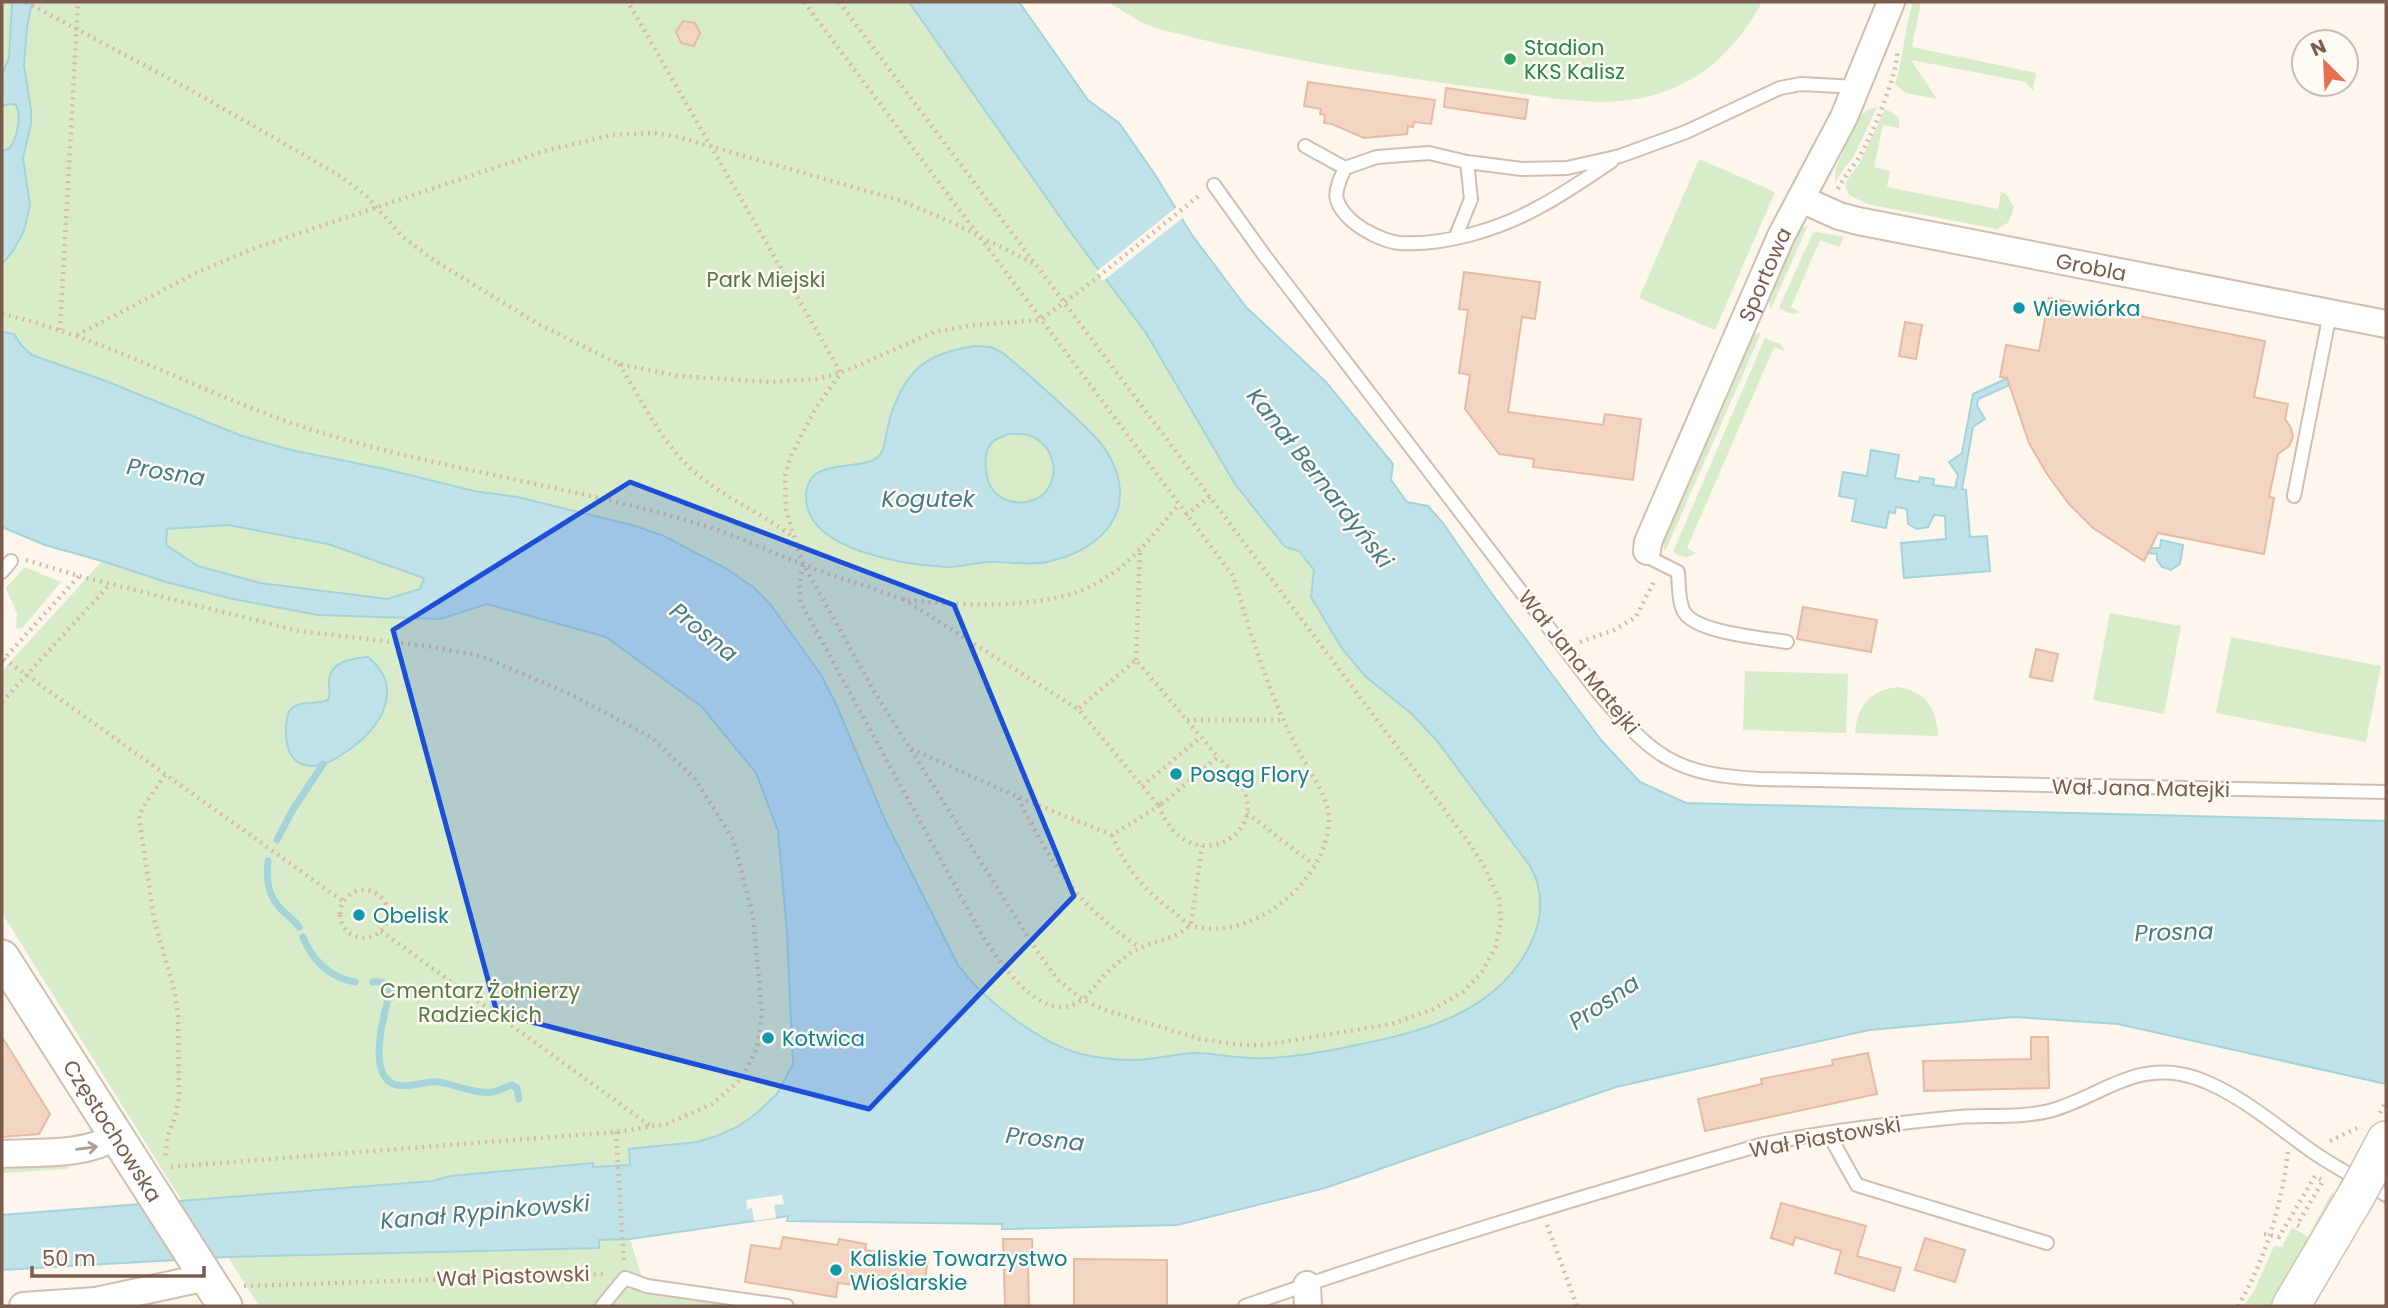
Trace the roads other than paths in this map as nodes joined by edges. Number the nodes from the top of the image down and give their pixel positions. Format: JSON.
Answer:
{"nodes":[{"id":1,"x":1891,"y":2,"type":"edge"},
{"id":2,"x":1857,"y":87,"type":"junction"},
{"id":3,"x":1305,"y":146,"type":"dead end"},
{"id":4,"x":1620,"y":156,"type":"junction"},
{"id":5,"x":1467,"y":162,"type":"junction"},
{"id":6,"x":1345,"y":168,"type":"junction"},
{"id":7,"x":1214,"y":185,"type":"dead end"},
{"id":8,"x":1801,"y":200,"type":"junction"},
{"id":9,"x":1456,"y":236,"type":"junction"},
{"id":10,"x":2330,"y":313,"type":"junction"},
{"id":11,"x":2386,"y":324,"type":"edge"},
{"id":12,"x":2294,"y":496,"type":"dead end"},
{"id":13,"x":1655,"y":557,"type":"joint"},
{"id":14,"x":13,"y":559,"type":"road end"},
{"id":15,"x":2,"y":572,"type":"edge"},
{"id":16,"x":1787,"y":642,"type":"dead end"},
{"id":17,"x":2386,"y":792,"type":"edge"},
{"id":18,"x":2,"y":957,"type":"edge"},
{"id":19,"x":1828,"y":1133,"type":"junction"},
{"id":20,"x":116,"y":1136,"type":"junction"},
{"id":21,"x":2378,"y":1136,"type":"edge"},
{"id":22,"x":2,"y":1154,"type":"edge"},
{"id":23,"x":2371,"y":1187,"type":"edge"},
{"id":24,"x":2047,"y":1243,"type":"dead end"},
{"id":25,"x":217,"y":1285,"type":"edge"},
{"id":26,"x":1307,"y":1296,"type":"edge"},
{"id":27,"x":23,"y":1306,"type":"edge"},
{"id":28,"x":602,"y":1306,"type":"edge"},
{"id":29,"x":787,"y":1306,"type":"edge"},
{"id":30,"x":1245,"y":1306,"type":"edge"},
{"id":31,"x":2291,"y":1306,"type":"edge"}],
"edges":[{"from":1,"to":2,"type":"street","name":"Sportowa"},
{"from":2,"to":4,"type":"lane"},
{"from":2,"to":8,"type":"street","name":"Sportowa"},
{"from":3,"to":6,"type":"lane"},
{"from":4,"to":5,"type":"lane"},
{"from":4,"to":9,"type":"lane"},
{"from":5,"to":6,"type":"lane"},
{"from":5,"to":9,"type":"lane"},
{"from":6,"to":9,"type":"lane"},
{"from":7,"to":17,"type":"lane","name":"Wał Jana Matejki"},
{"from":8,"to":10,"type":"street","name":"Grobla"},
{"from":8,"to":13,"type":"street","name":"Sportowa"},
{"from":10,"to":11,"type":"street","name":"Grobla"},
{"from":10,"to":12,"type":"lane"},
{"from":13,"to":16,"type":"lane"},
{"from":14,"to":15,"type":"lane"},
{"from":18,"to":20,"type":"street","name":"Częstochowska"},
{"from":19,"to":23,"type":"lane","name":"Wał Piastowski"},
{"from":19,"to":24,"type":"lane"},
{"from":19,"to":26,"type":"lane","name":"Wał Piastowski"},
{"from":22,"to":20,"type":"street","one_way":true},
{"from":20,"to":25,"type":"street","name":"Częstochowska"},
{"from":21,"to":23,"type":"main road"},
{"from":23,"to":31,"type":"main road"},
{"from":25,"to":27,"type":"street"},
{"from":26,"to":30,"type":"lane","name":"Wał Piastowski"},
{"from":28,"to":29,"type":"lane"}]}
